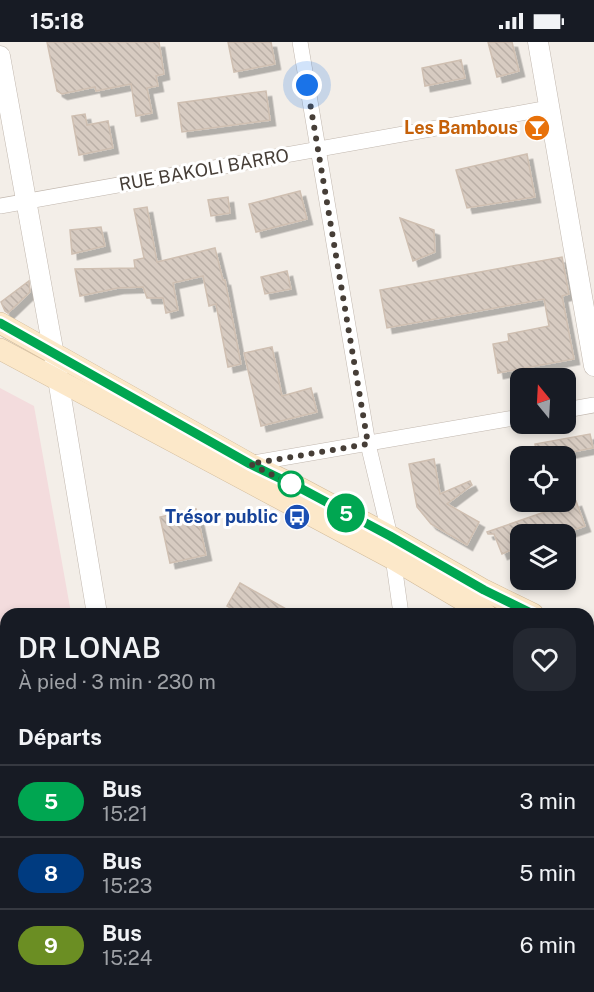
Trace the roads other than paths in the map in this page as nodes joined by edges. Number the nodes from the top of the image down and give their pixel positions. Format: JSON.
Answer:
{"nodes":[{"id":1,"x":300,"y":42,"type":"edge"},
{"id":2,"x":538,"y":42,"type":"edge"},
{"id":3,"x":0,"y":56,"type":"edge"},
{"id":4,"x":549,"y":108,"type":"junction"},
{"id":5,"x":318,"y":149,"type":"junction"},
{"id":6,"x":26,"y":201,"type":"junction"},
{"id":7,"x":0,"y":206,"type":"edge"},
{"id":8,"x":0,"y":323,"type":"edge"},
{"id":9,"x":0,"y":349,"type":"edge"},
{"id":10,"x":54,"y":355,"type":"junction"},
{"id":11,"x":594,"y":366,"type":"edge"},
{"id":12,"x":58,"y":380,"type":"junction"},
{"id":13,"x":594,"y":405,"type":"edge"},
{"id":14,"x":576,"y":408,"type":"edge"},
{"id":15,"x":510,"y":419,"type":"edge"},
{"id":16,"x":368,"y":444,"type":"junction"},
{"id":17,"x":250,"y":464,"type":"junction"},
{"id":18,"x":225,"y":468,"type":"junction"},
{"id":19,"x":390,"y":536,"type":"junction"},
{"id":20,"x":393,"y":559,"type":"junction"},
{"id":21,"x":96,"y":608,"type":"edge"},
{"id":22,"x":400,"y":608,"type":"edge"},
{"id":23,"x":476,"y":608,"type":"edge"},
{"id":24,"x":521,"y":608,"type":"edge"}],
"edges":[{"from":1,"to":5,"type":"street"},
{"from":2,"to":4,"type":"street"},
{"from":3,"to":6,"type":"street"},
{"from":4,"to":5,"type":"street","name":"RUE BAKOLI BARRO"},
{"from":4,"to":11,"type":"street"},
{"from":5,"to":6,"type":"street","name":"RUE BAKOLI BARRO"},
{"from":5,"to":16,"type":"street"},
{"from":6,"to":7,"type":"street","name":"RUE BAKOLI BARRO"},
{"from":6,"to":10,"type":"street"},
{"from":8,"to":10,"type":"main road"},
{"from":9,"to":12,"type":"main road"},
{"from":10,"to":12,"type":"street"},
{"from":10,"to":17,"type":"main road"},
{"from":12,"to":18,"type":"main road"},
{"from":12,"to":21,"type":"street"},
{"from":13,"to":14,"type":"street"},
{"from":15,"to":16,"type":"street"},
{"from":16,"to":17,"type":"street"},
{"from":16,"to":19,"type":"street"},
{"from":17,"to":18,"type":"street"},
{"from":17,"to":19,"type":"main road"},
{"from":18,"to":20,"type":"main road"},
{"from":19,"to":20,"type":"street"},
{"from":19,"to":24,"type":"main road"},
{"from":20,"to":22,"type":"street"},
{"from":20,"to":23,"type":"main road"}]}
